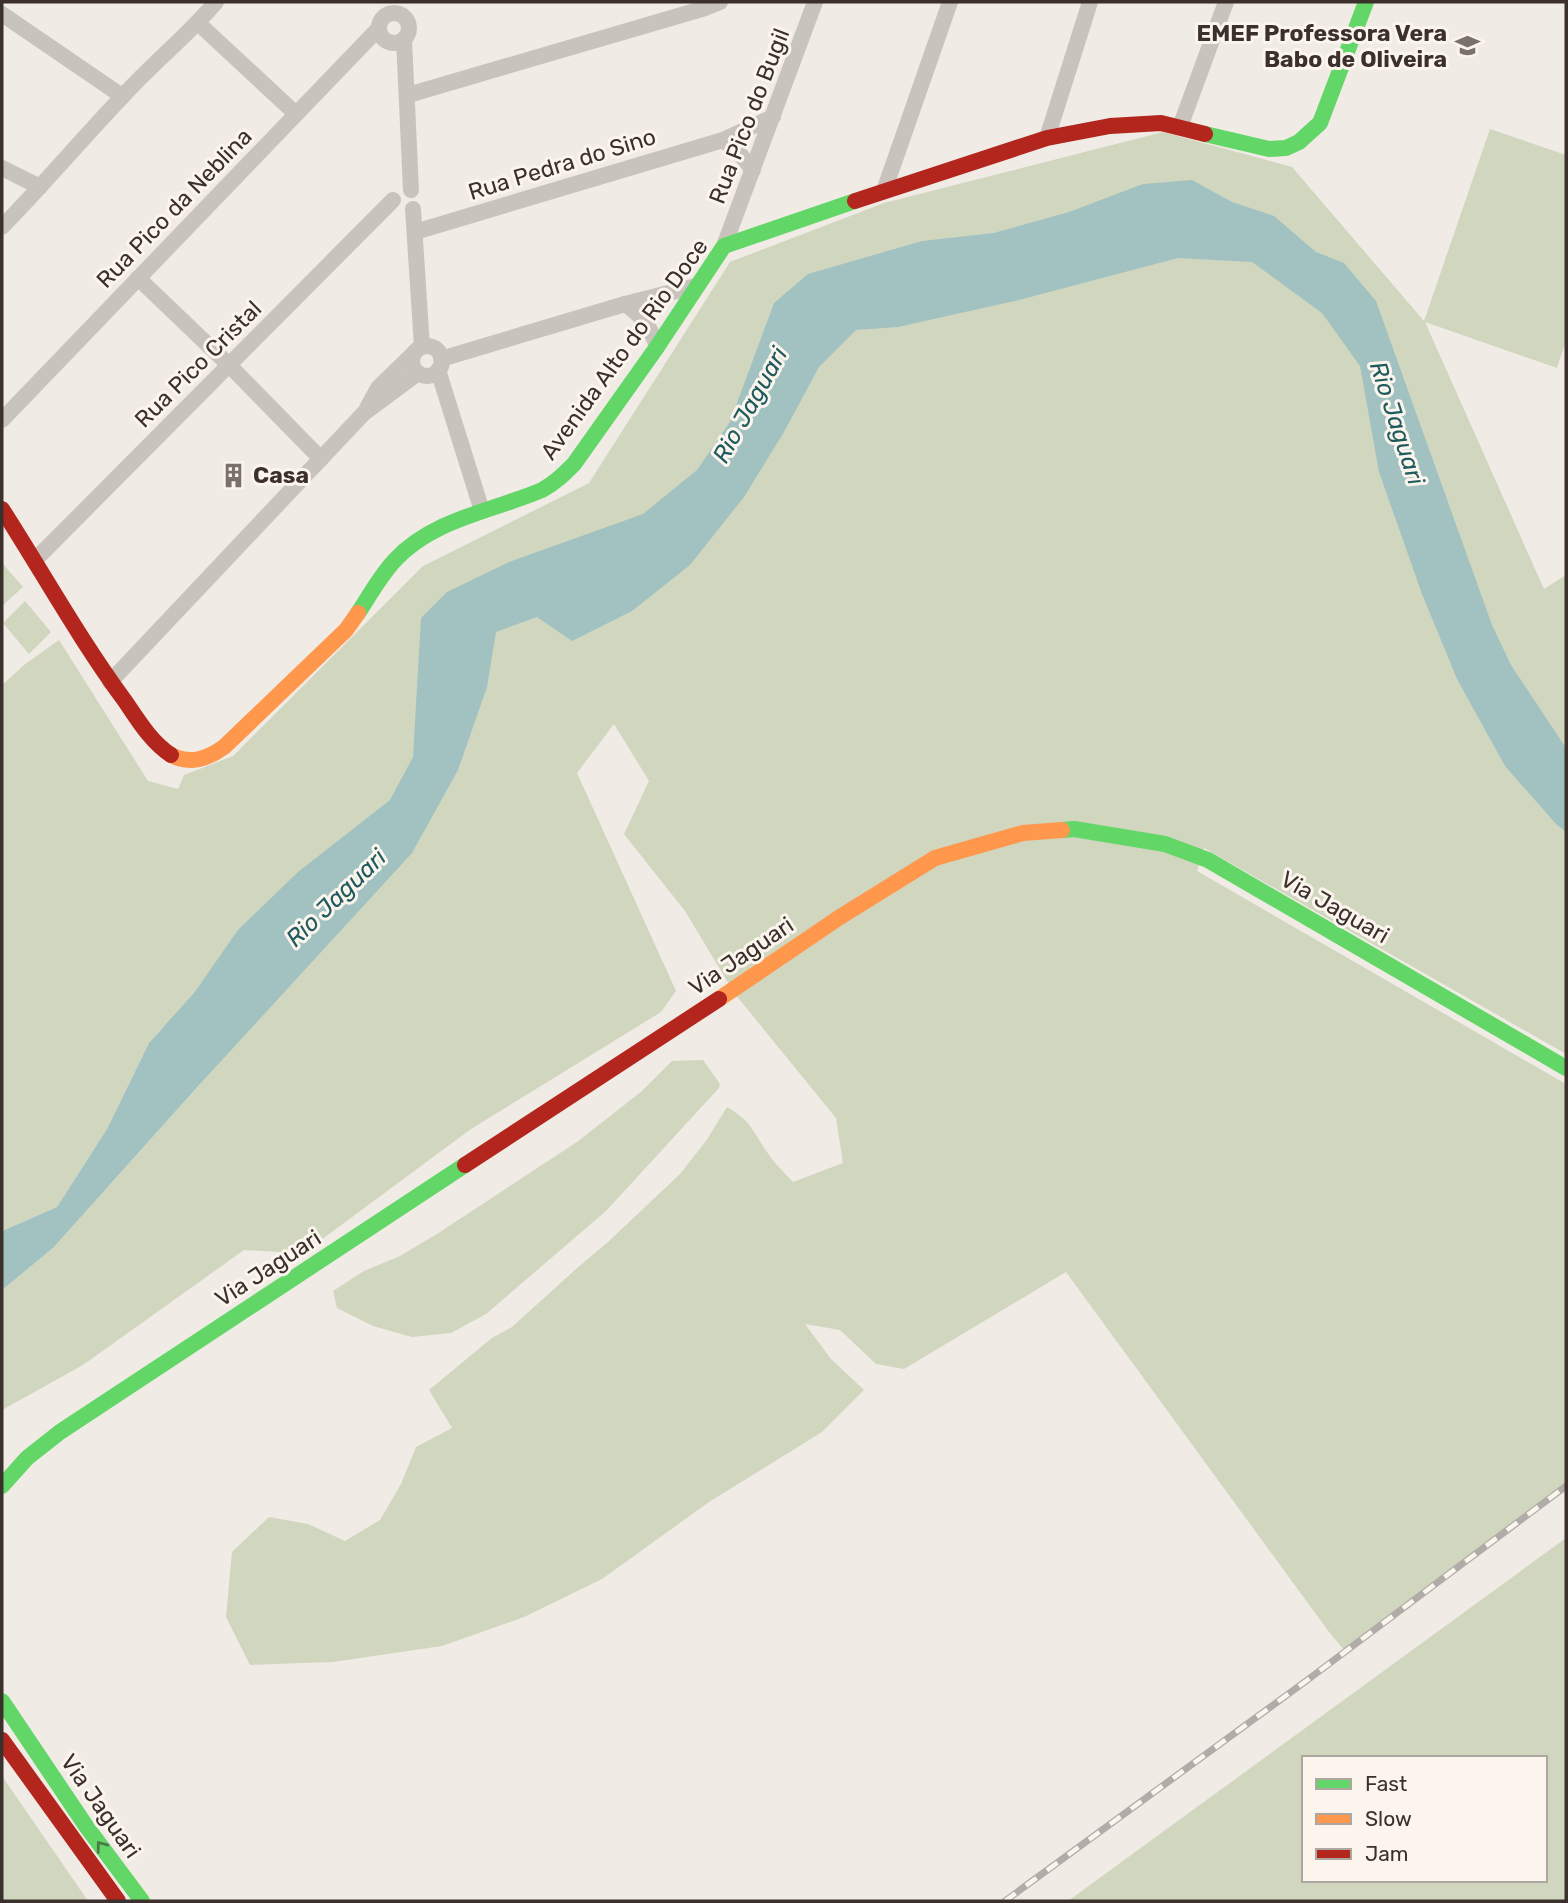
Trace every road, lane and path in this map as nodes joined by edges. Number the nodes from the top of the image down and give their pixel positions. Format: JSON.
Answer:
{"nodes":[{"id":1,"x":216,"y":2,"type":"edge"},
{"id":2,"x":719,"y":2,"type":"edge"},
{"id":3,"x":950,"y":2,"type":"edge"},
{"id":4,"x":1090,"y":2,"type":"edge"},
{"id":5,"x":1226,"y":2,"type":"edge"},
{"id":6,"x":1366,"y":2,"type":"edge"},
{"id":7,"x":811,"y":5,"type":"edge"},
{"id":8,"x":390,"y":12,"type":"edge"},
{"id":9,"x":2,"y":14,"type":"edge"},
{"id":10,"x":198,"y":23,"type":"junction"},
{"id":11,"x":404,"y":39,"type":"junction"},
{"id":12,"x":408,"y":95,"type":"junction"},
{"id":13,"x":122,"y":96,"type":"junction"},
{"id":14,"x":296,"y":114,"type":"junction"},
{"id":15,"x":773,"y":117,"type":"junction"},
{"id":16,"x":1180,"y":127,"type":"junction"},
{"id":17,"x":1047,"y":138,"type":"junction"},
{"id":18,"x":723,"y":140,"type":"junction"},
{"id":19,"x":2,"y":168,"type":"edge"},
{"id":20,"x":753,"y":170,"type":"junction"},
{"id":21,"x":40,"y":187,"type":"junction"},
{"id":22,"x":411,"y":190,"type":"junction"},
{"id":23,"x":884,"y":191,"type":"junction"},
{"id":24,"x":393,"y":200,"type":"junction"},
{"id":25,"x":413,"y":209,"type":"junction"},
{"id":26,"x":2,"y":227,"type":"edge"},
{"id":27,"x":415,"y":232,"type":"junction"},
{"id":28,"x":724,"y":246,"type":"junction"},
{"id":29,"x":138,"y":278,"type":"junction"},
{"id":30,"x":696,"y":286,"type":"junction"},
{"id":31,"x":625,"y":304,"type":"junction"},
{"id":32,"x":657,"y":347,"type":"junction"},
{"id":33,"x":419,"y":349,"type":"junction"},
{"id":34,"x":229,"y":365,"type":"junction"},
{"id":35,"x":440,"y":365,"type":"junction"},
{"id":36,"x":418,"y":373,"type":"junction"},
{"id":37,"x":364,"y":413,"type":"junction"},
{"id":38,"x":2,"y":420,"type":"edge"},
{"id":39,"x":321,"y":459,"type":"junction"},
{"id":40,"x":2,"y":509,"type":"edge"},
{"id":41,"x":482,"y":511,"type":"junction"},
{"id":42,"x":35,"y":560,"type":"junction"},
{"id":43,"x":110,"y":682,"type":"junction"},
{"id":44,"x":1566,"y":1068,"type":"edge"},
{"id":45,"x":2,"y":1486,"type":"edge"},
{"id":46,"x":2,"y":1701,"type":"edge"},
{"id":47,"x":2,"y":1740,"type":"edge"},
{"id":48,"x":118,"y":1901,"type":"edge"},
{"id":49,"x":142,"y":1901,"type":"edge"}],
"edges":[{"from":1,"to":10,"type":"street"},
{"from":2,"to":12,"type":"street"},
{"from":3,"to":23,"type":"street"},
{"from":4,"to":17,"type":"street"},
{"from":5,"to":16,"type":"street"},
{"from":6,"to":16,"type":"street","name":"Avenida Alto do Rio Doce"},
{"from":7,"to":15,"type":"street","name":"Rua Pico do Bugil"},
{"from":8,"to":11,"type":"street"},
{"from":8,"to":11,"type":"street"},
{"from":8,"to":14,"type":"street","name":"Rua Pico da Neblina"},
{"from":9,"to":13,"type":"street"},
{"from":10,"to":13,"type":"street"},
{"from":10,"to":14,"type":"street"},
{"from":11,"to":12,"type":"street"},
{"from":12,"to":22,"type":"street"},
{"from":13,"to":21,"type":"street"},
{"from":14,"to":29,"type":"street","name":"Rua Pico da Neblina"},
{"from":15,"to":18,"type":"street","name":"Rua Pedra do Sino"},
{"from":15,"to":20,"type":"street","name":"Rua Pico do Bugil"},
{"from":16,"to":17,"type":"street","name":"Avenida Alto do Rio Doce"},
{"from":17,"to":23,"type":"street","name":"Avenida Alto do Rio Doce"},
{"from":18,"to":20,"type":"street"},
{"from":18,"to":27,"type":"street","name":"Rua Pedra do Sino"},
{"from":19,"to":21,"type":"street"},
{"from":20,"to":28,"type":"street","name":"Rua Pico do Bugil"},
{"from":21,"to":26,"type":"street"},
{"from":22,"to":24,"type":"street"},
{"from":22,"to":25,"type":"street"},
{"from":23,"to":28,"type":"street","name":"Avenida Alto do Rio Doce"},
{"from":24,"to":25,"type":"street"},
{"from":24,"to":34,"type":"street","name":"Rua Pico Cristal"},
{"from":25,"to":27,"type":"street"},
{"from":27,"to":33,"type":"street"},
{"from":28,"to":30,"type":"street","name":"Avenida Alto do Rio Doce"},
{"from":29,"to":34,"type":"street"},
{"from":29,"to":38,"type":"street","name":"Rua Pico da Neblina"},
{"from":30,"to":31,"type":"street"},
{"from":30,"to":32,"type":"street","name":"Avenida Alto do Rio Doce"},
{"from":31,"to":32,"type":"street"},
{"from":31,"to":35,"type":"street"},
{"from":32,"to":41,"type":"street","name":"Avenida Alto do Rio Doce"},
{"from":33,"to":35,"type":"street"},
{"from":33,"to":36,"type":"street"},
{"from":33,"to":37,"type":"street"},
{"from":34,"to":39,"type":"street"},
{"from":34,"to":42,"type":"street","name":"Rua Pico Cristal"},
{"from":35,"to":36,"type":"street"},
{"from":35,"to":41,"type":"street"},
{"from":36,"to":37,"type":"street"},
{"from":37,"to":39,"type":"street"},
{"from":39,"to":43,"type":"street"},
{"from":40,"to":42,"type":"street","name":"Avenida Alto do Rio Doce"},
{"from":41,"to":43,"type":"street","name":"Avenida Alto do Rio Doce"},
{"from":42,"to":43,"type":"street","name":"Avenida Alto do Rio Doce"},
{"from":44,"to":45,"type":"street","name":"Via Jaguari"},
{"from":49,"to":46,"type":"street","name":"Via Jaguari","one_way":true},
{"from":47,"to":48,"type":"street","name":"Via Jaguari"}]}
